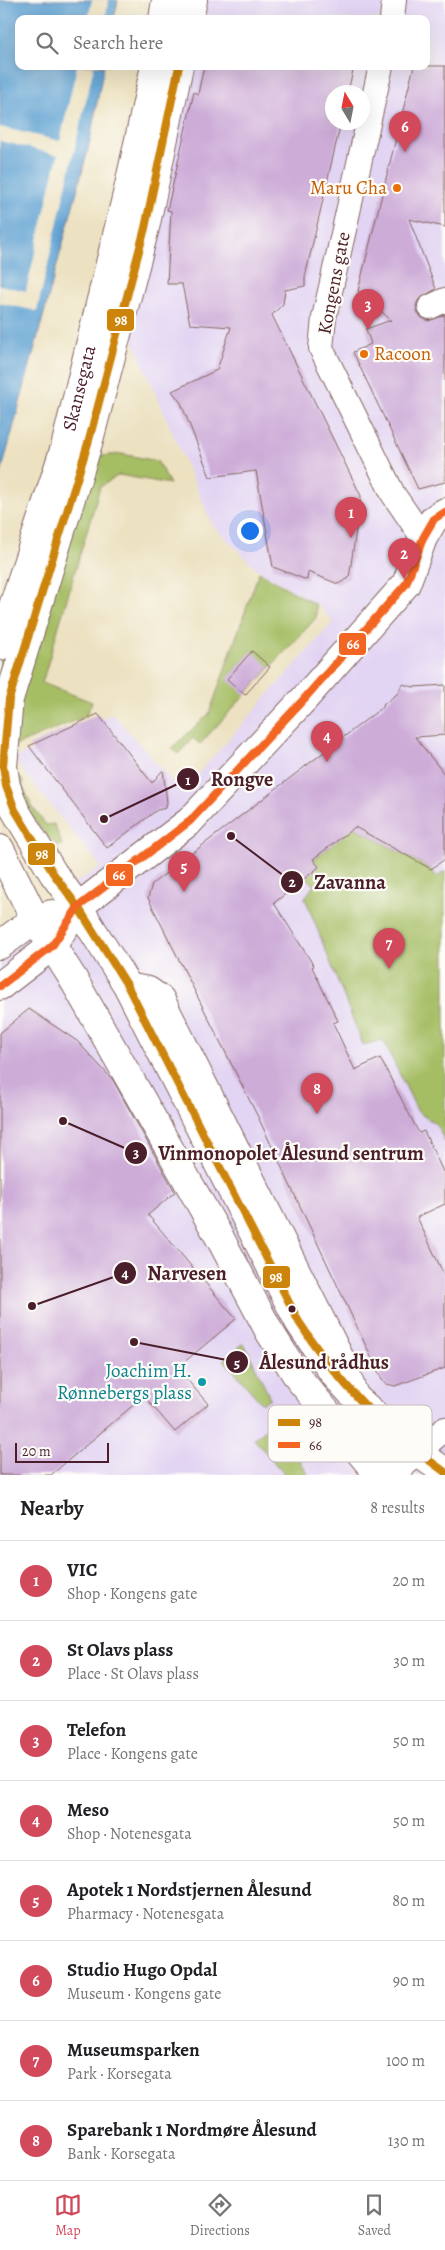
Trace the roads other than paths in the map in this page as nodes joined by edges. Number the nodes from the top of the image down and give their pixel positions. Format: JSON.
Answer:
{"nodes":[{"id":1,"x":166,"y":0,"type":"edge"},
{"id":2,"x":193,"y":0,"type":"edge"},
{"id":3,"x":394,"y":0,"type":"edge"},
{"id":4,"x":164,"y":15,"type":"edge"},
{"id":5,"x":191,"y":15,"type":"edge"},
{"id":6,"x":392,"y":15,"type":"edge"},
{"id":7,"x":154,"y":70,"type":"edge"},
{"id":8,"x":178,"y":70,"type":"edge"},
{"id":9,"x":380,"y":70,"type":"edge"},
{"id":10,"x":445,"y":512,"type":"edge"},
{"id":11,"x":423,"y":538,"type":"junction"},
{"id":12,"x":0,"y":646,"type":"edge"},
{"id":13,"x":0,"y":848,"type":"edge"},
{"id":14,"x":78,"y":907,"type":"junction"},
{"id":15,"x":35,"y":919,"type":"junction"},
{"id":16,"x":0,"y":945,"type":"edge"},
{"id":17,"x":52,"y":946,"type":"junction"},
{"id":18,"x":0,"y":986,"type":"edge"},
{"id":19,"x":321,"y":1405,"type":"edge"},
{"id":20,"x":364,"y":1405,"type":"edge"},
{"id":21,"x":445,"y":1429,"type":"edge"},
{"id":22,"x":432,"y":1440,"type":"edge"},
{"id":23,"x":368,"y":1462,"type":"edge"},
{"id":24,"x":404,"y":1462,"type":"edge"},
{"id":25,"x":431,"y":1462,"type":"edge"},
{"id":26,"x":445,"y":1472,"type":"edge"},
{"id":27,"x":379,"y":1475,"type":"edge"},
{"id":28,"x":388,"y":1475,"type":"edge"},
{"id":29,"x":441,"y":1475,"type":"edge"}],
"edges":[{"from":1,"to":4,"type":"main road"},
{"from":2,"to":5,"type":"main road"},
{"from":3,"to":6,"type":"street"},
{"from":7,"to":12,"type":"main road","name":"Skansegata"},
{"from":8,"to":14,"type":"main road","name":"Skansegata"},
{"from":9,"to":11,"type":"street","name":"Kongens gate"},
{"from":10,"to":11,"type":"main road"},
{"from":11,"to":14,"type":"main road"},
{"from":13,"to":15,"type":"main road"},
{"from":14,"to":15,"type":"main road"},
{"from":14,"to":17,"type":"main road"},
{"from":14,"to":20,"type":"main road","name":"Skansegata"},
{"from":15,"to":16,"type":"main road"},
{"from":15,"to":17,"type":"main road"},
{"from":17,"to":18,"type":"main road"},
{"from":17,"to":19,"type":"main road"},
{"from":21,"to":22,"type":"street"},
{"from":23,"to":27,"type":"main road"},
{"from":24,"to":28,"type":"main road"},
{"from":25,"to":26,"type":"main road","name":"Skansegata"},
{"from":26,"to":29,"type":"street"}]}
